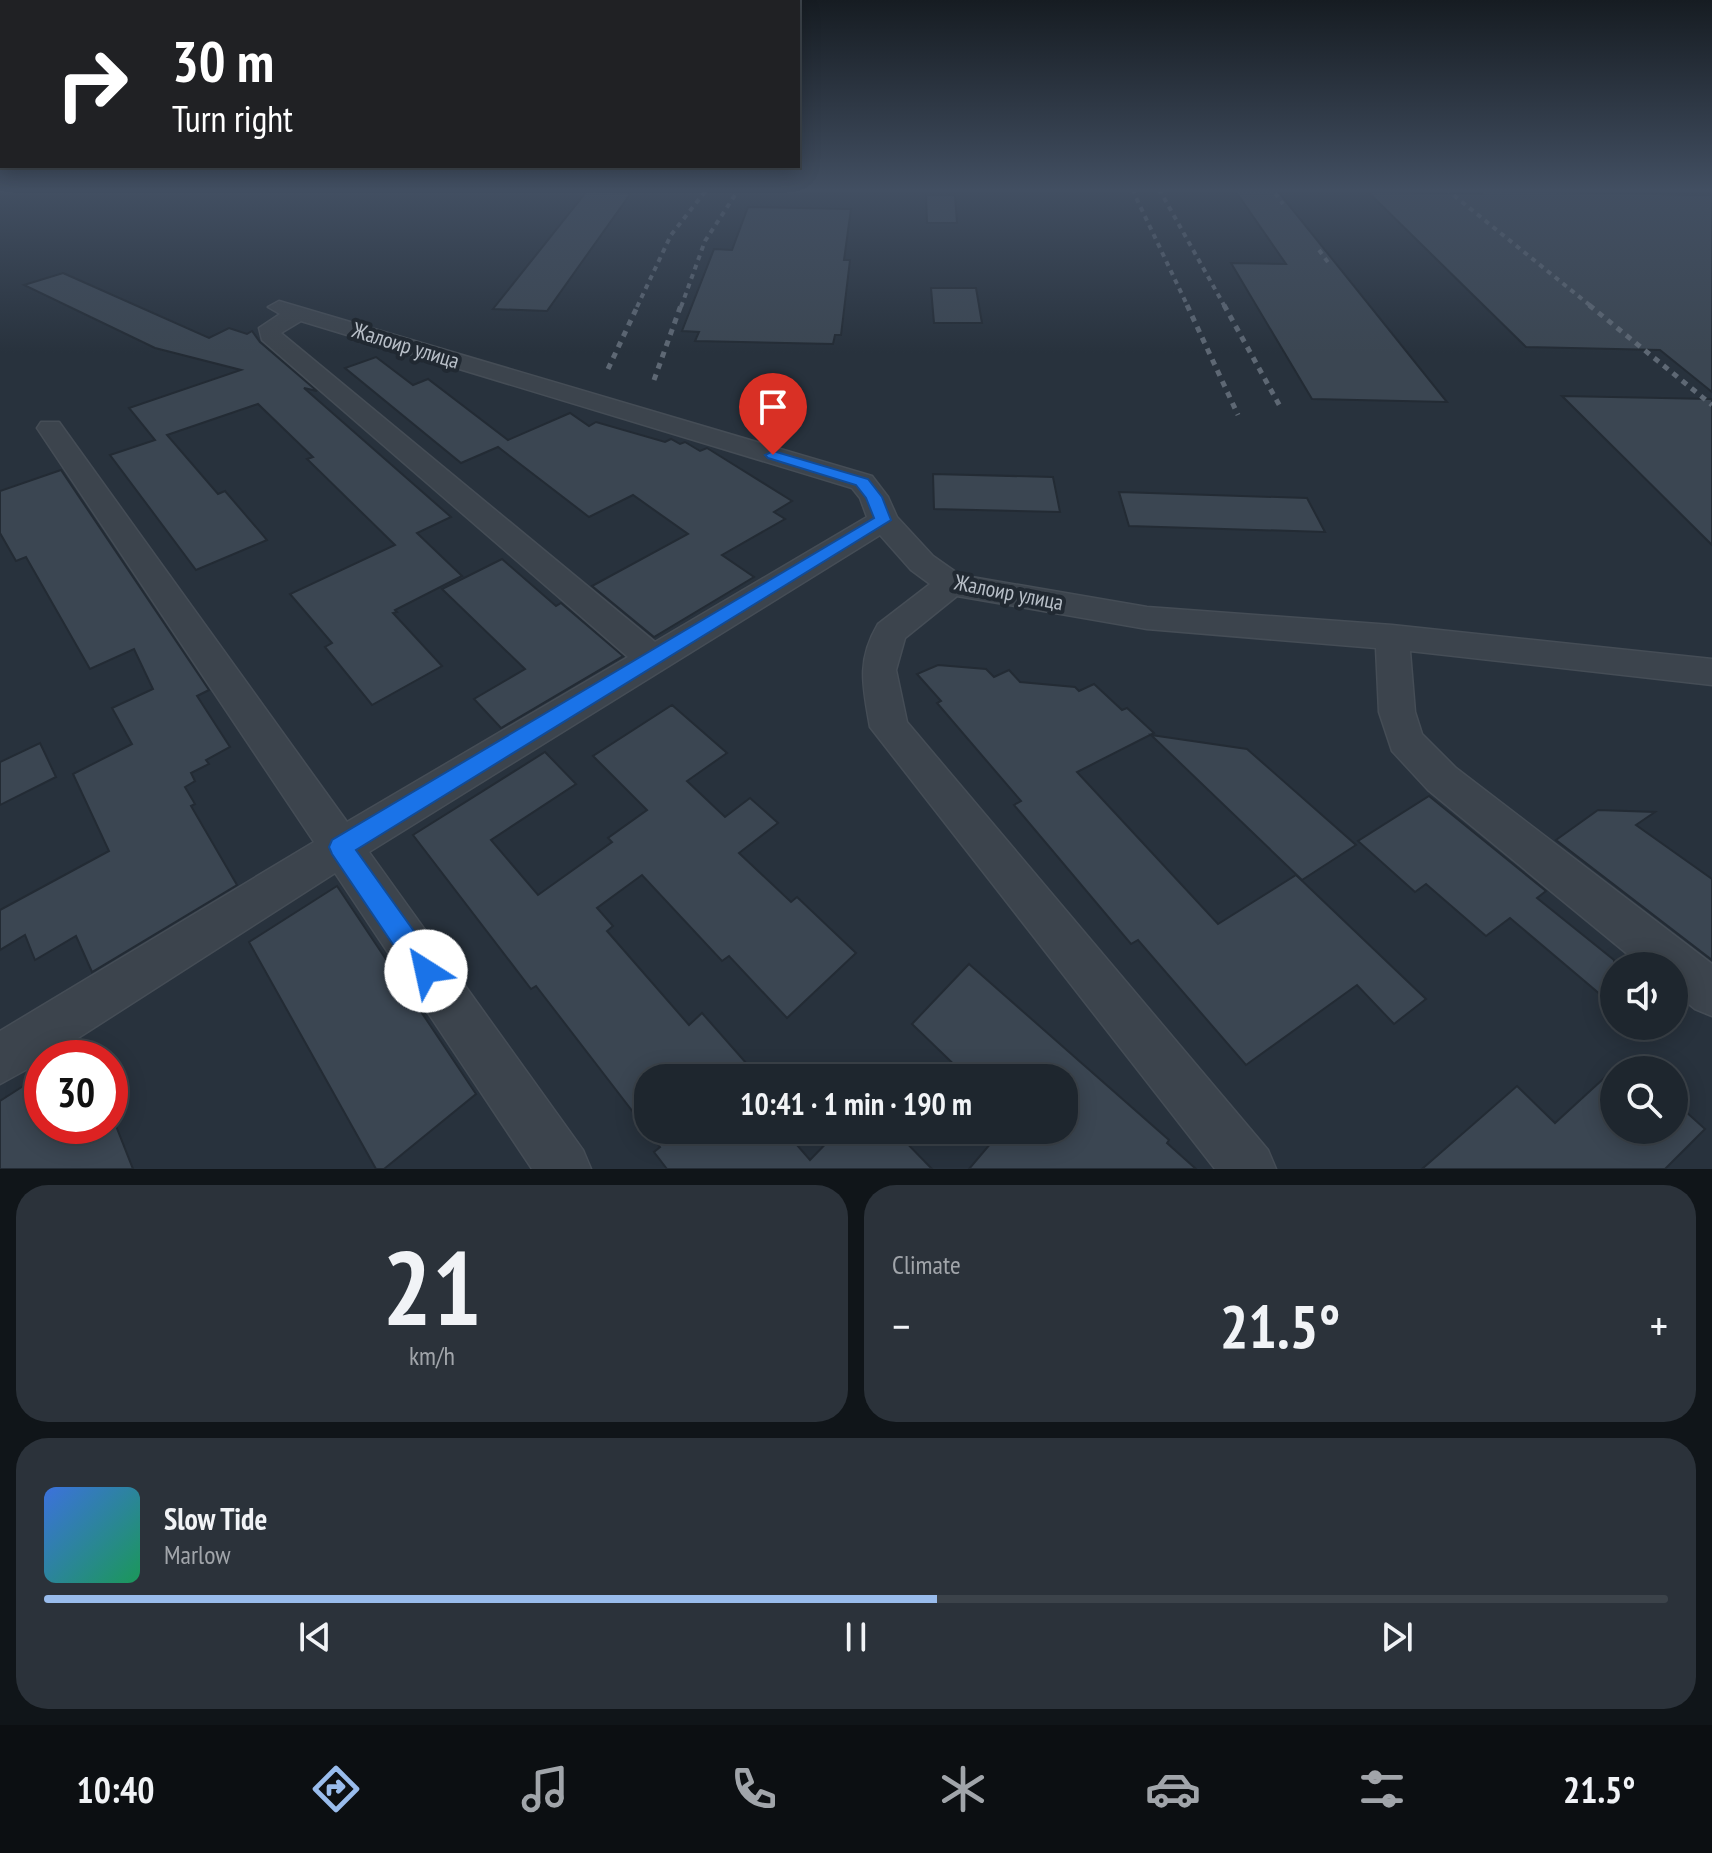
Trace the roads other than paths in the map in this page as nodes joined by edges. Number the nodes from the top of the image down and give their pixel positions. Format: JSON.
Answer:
{"nodes":[{"id":1,"x":50,"y":428,"type":"dead end"},
{"id":2,"x":883,"y":520,"type":"junction"},
{"id":3,"x":951,"y":584,"type":"junction"},
{"id":4,"x":1392,"y":637,"type":"junction"},
{"id":5,"x":654,"y":660,"type":"junction"},
{"id":6,"x":1712,"y":672,"type":"edge"},
{"id":7,"x":341,"y":847,"type":"junction"},
{"id":8,"x":1712,"y":993,"type":"edge"},
{"id":9,"x":0,"y":1059,"type":"edge"},
{"id":10,"x":564,"y":1169,"type":"edge"},
{"id":11,"x":1249,"y":1169,"type":"edge"}],
"edges":[{"from":1,"to":7,"type":"street"},
{"from":2,"to":3,"type":"street","name":"Жалоир улица"},
{"from":2,"to":5,"type":"street"},
{"from":2,"to":5,"type":"street","name":"Жалоир улица"},
{"from":3,"to":4,"type":"street","name":"Жалоир улица"},
{"from":3,"to":11,"type":"street"},
{"from":4,"to":6,"type":"street","name":"Жалоир улица"},
{"from":4,"to":8,"type":"street"},
{"from":5,"to":7,"type":"street"},
{"from":7,"to":9,"type":"street"},
{"from":7,"to":10,"type":"street"}]}
